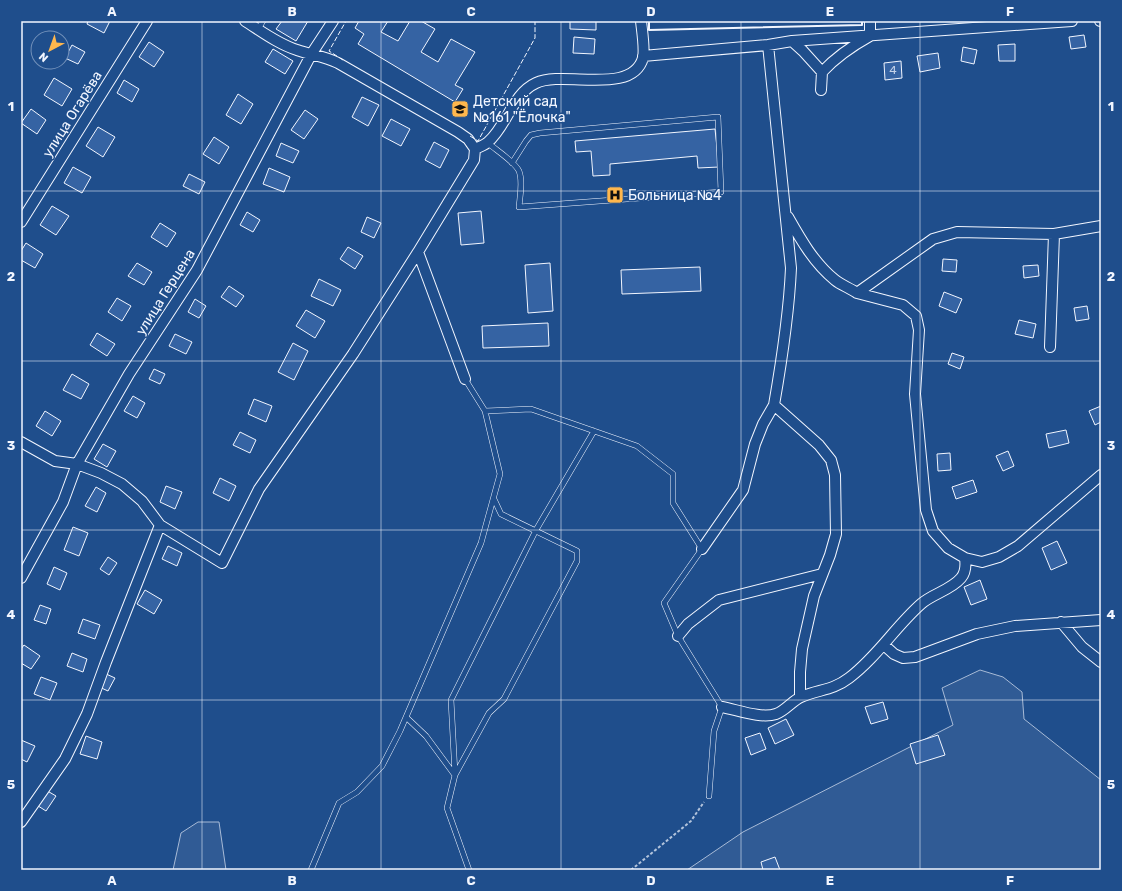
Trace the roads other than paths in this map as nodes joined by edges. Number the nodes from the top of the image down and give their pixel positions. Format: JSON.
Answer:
{"nodes":[{"id":1,"x":147,"y":21,"type":"edge"},
{"id":2,"x":245,"y":21,"type":"edge"},
{"id":3,"x":333,"y":21,"type":"edge"},
{"id":4,"x":641,"y":21,"type":"edge"},
{"id":5,"x":870,"y":21,"type":"edge"},
{"id":6,"x":1072,"y":21,"type":"edge"},
{"id":7,"x":1038,"y":23,"type":"edge"},
{"id":8,"x":261,"y":25,"type":"edge"},
{"id":9,"x":870,"y":36,"type":"junction"},
{"id":10,"x":792,"y":41,"type":"junction"},
{"id":11,"x":768,"y":44,"type":"junction"},
{"id":12,"x":312,"y":53,"type":"junction"},
{"id":13,"x":643,"y":56,"type":"junction"},
{"id":14,"x":822,"y":72,"type":"junction"},
{"id":15,"x":821,"y":90,"type":"dead end"},
{"id":16,"x":488,"y":143,"type":"junction"},
{"id":17,"x":475,"y":149,"type":"junction"},
{"id":18,"x":512,"y":163,"type":"junction"},
{"id":19,"x":785,"y":213,"type":"junction"},
{"id":20,"x":21,"y":222,"type":"edge"},
{"id":21,"x":1101,"y":226,"type":"edge"},
{"id":22,"x":1054,"y":234,"type":"junction"},
{"id":23,"x":418,"y":252,"type":"junction"},
{"id":24,"x":856,"y":293,"type":"junction"},
{"id":25,"x":1050,"y":347,"type":"dead end"},
{"id":26,"x":465,"y":379,"type":"joint"},
{"id":27,"x":774,"y":405,"type":"junction"},
{"id":28,"x":485,"y":411,"type":"junction"},
{"id":29,"x":594,"y":431,"type":"junction"},
{"id":30,"x":21,"y":442,"type":"edge"},
{"id":31,"x":77,"y":464,"type":"junction"},
{"id":32,"x":1101,"y":475,"type":"edge"},
{"id":33,"x":494,"y":499,"type":"junction"},
{"id":34,"x":160,"y":525,"type":"junction"},
{"id":35,"x":536,"y":530,"type":"junction"},
{"id":36,"x":702,"y":549,"type":"junction"},
{"id":37,"x":965,"y":558,"type":"junction"},
{"id":38,"x":822,"y":574,"type":"junction"},
{"id":39,"x":21,"y":578,"type":"edge"},
{"id":40,"x":1101,"y":620,"type":"edge"},
{"id":41,"x":1061,"y":622,"type":"junction"},
{"id":42,"x":678,"y":636,"type":"junction"},
{"id":43,"x":884,"y":645,"type":"junction"},
{"id":44,"x":1101,"y":662,"type":"edge"},
{"id":45,"x":800,"y":697,"type":"junction"},
{"id":46,"x":722,"y":707,"type":"junction"},
{"id":47,"x":407,"y":718,"type":"junction"},
{"id":48,"x":455,"y":775,"type":"junction"},
{"id":49,"x":709,"y":796,"type":"road end"},
{"id":50,"x":21,"y":822,"type":"edge"},
{"id":51,"x":311,"y":870,"type":"edge"},
{"id":52,"x":469,"y":870,"type":"edge"}],
"edges":[{"from":1,"to":20,"type":"street","name":"улица Огарёва"},
{"from":2,"to":8,"type":"street"},
{"from":3,"to":12,"type":"street","name":"улица Герцена"},
{"from":4,"to":13,"type":"street"},
{"from":5,"to":9,"type":"street"},
{"from":6,"to":7,"type":"street"},
{"from":7,"to":9,"type":"street"},
{"from":8,"to":12,"type":"street"},
{"from":9,"to":10,"type":"street"},
{"from":9,"to":14,"type":"street"},
{"from":10,"to":11,"type":"street"},
{"from":10,"to":14,"type":"street"},
{"from":11,"to":13,"type":"street"},
{"from":11,"to":19,"type":"street"},
{"from":12,"to":17,"type":"street"},
{"from":12,"to":31,"type":"street","name":"улица Герцена"},
{"from":13,"to":16,"type":"street"},
{"from":14,"to":15,"type":"street"},
{"from":16,"to":17,"type":"street"},
{"from":16,"to":18,"type":"lane"},
{"from":17,"to":23,"type":"street"},
{"from":18,"to":18,"type":"lane"},
{"from":19,"to":24,"type":"street"},
{"from":19,"to":27,"type":"street"},
{"from":21,"to":22,"type":"street"},
{"from":22,"to":24,"type":"street"},
{"from":22,"to":25,"type":"street"},
{"from":23,"to":26,"type":"street"},
{"from":23,"to":34,"type":"street"},
{"from":24,"to":37,"type":"street"},
{"from":26,"to":28,"type":"lane"},
{"from":27,"to":36,"type":"street"},
{"from":27,"to":38,"type":"street"},
{"from":28,"to":29,"type":"lane"},
{"from":28,"to":33,"type":"lane"},
{"from":29,"to":35,"type":"lane"},
{"from":29,"to":36,"type":"lane"},
{"from":30,"to":31,"type":"street"},
{"from":31,"to":34,"type":"street"},
{"from":31,"to":39,"type":"street","name":"улица Герцена"},
{"from":32,"to":37,"type":"street"},
{"from":33,"to":35,"type":"lane"},
{"from":33,"to":47,"type":"lane"},
{"from":34,"to":50,"type":"street"},
{"from":35,"to":48,"type":"lane"},
{"from":35,"to":48,"type":"lane"},
{"from":36,"to":42,"type":"lane"},
{"from":37,"to":43,"type":"street"},
{"from":38,"to":42,"type":"street"},
{"from":38,"to":45,"type":"street"},
{"from":40,"to":41,"type":"street"},
{"from":41,"to":43,"type":"street"},
{"from":41,"to":44,"type":"street"},
{"from":42,"to":46,"type":"lane"},
{"from":43,"to":45,"type":"street"},
{"from":45,"to":46,"type":"street"},
{"from":46,"to":49,"type":"lane"},
{"from":47,"to":48,"type":"lane"},
{"from":47,"to":51,"type":"lane"},
{"from":48,"to":52,"type":"lane"}]}
